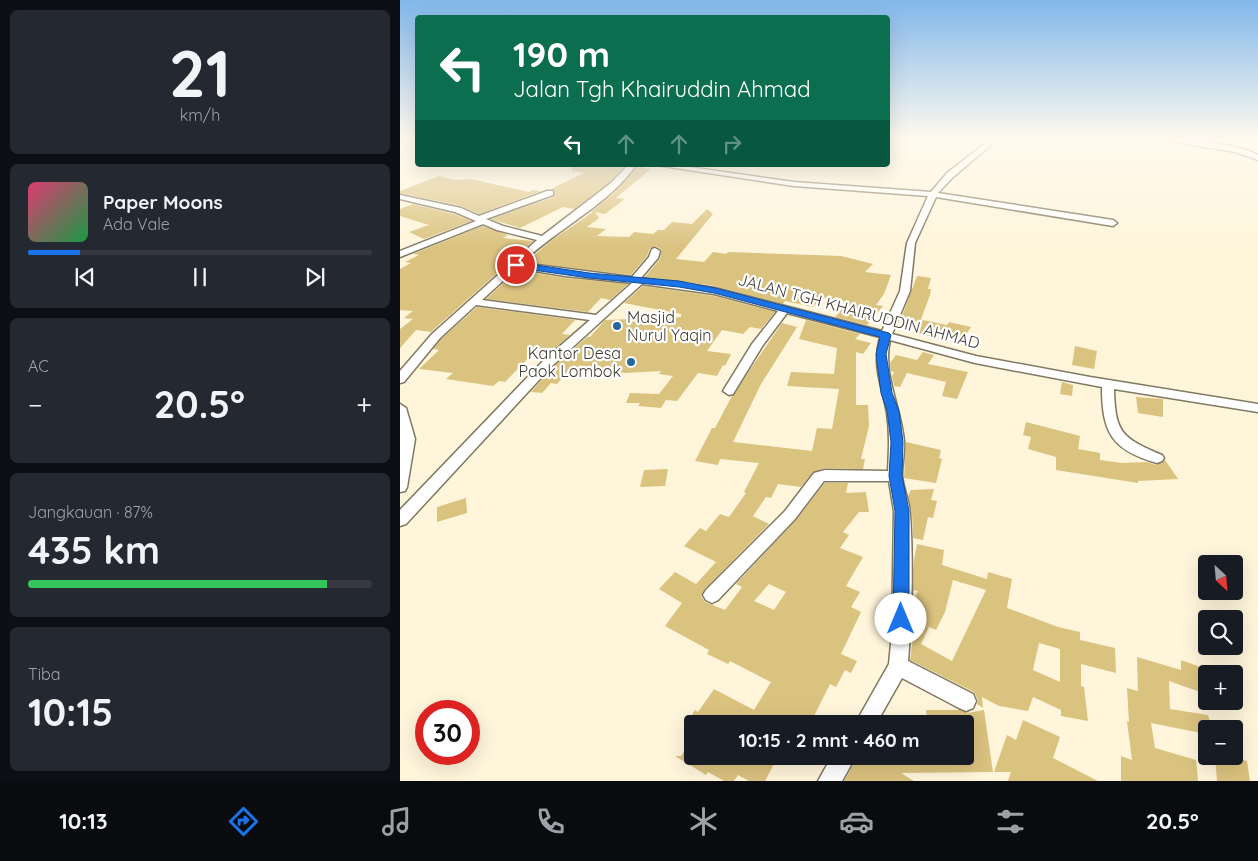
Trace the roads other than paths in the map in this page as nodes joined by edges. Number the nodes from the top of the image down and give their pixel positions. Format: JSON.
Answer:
{"nodes":[{"id":1,"x":623,"y":175,"type":"edge"},
{"id":2,"x":734,"y":175,"type":"edge"},
{"id":3,"x":950,"y":175,"type":"edge"},
{"id":4,"x":550,"y":193,"type":"dead end"},
{"id":5,"x":933,"y":194,"type":"junction"},
{"id":6,"x":400,"y":197,"type":"edge"},
{"id":7,"x":482,"y":220,"type":"junction"},
{"id":8,"x":1113,"y":223,"type":"dead end"},
{"id":9,"x":542,"y":239,"type":"junction"},
{"id":10,"x":655,"y":250,"type":"dead end"},
{"id":11,"x":400,"y":254,"type":"edge"},
{"id":12,"x":516,"y":265,"type":"junction"},
{"id":13,"x":638,"y":280,"type":"junction"},
{"id":14,"x":473,"y":302,"type":"junction"},
{"id":15,"x":784,"y":310,"type":"junction"},
{"id":16,"x":598,"y":318,"type":"junction"},
{"id":17,"x":886,"y":335,"type":"junction"},
{"id":18,"x":400,"y":379,"type":"edge"},
{"id":19,"x":1108,"y":384,"type":"junction"},
{"id":20,"x":729,"y":391,"type":"dead end"},
{"id":21,"x":400,"y":408,"type":"edge"},
{"id":22,"x":1258,"y":408,"type":"edge"},
{"id":23,"x":1157,"y":458,"type":"dead end"},
{"id":24,"x":895,"y":476,"type":"junction"},
{"id":25,"x":400,"y":487,"type":"edge"},
{"id":26,"x":400,"y":520,"type":"edge"},
{"id":27,"x":712,"y":596,"type":"dead end"},
{"id":28,"x":898,"y":666,"type":"junction"},
{"id":29,"x":966,"y":701,"type":"dead end"},
{"id":30,"x":870,"y":715,"type":"edge"},
{"id":31,"x":839,"y":765,"type":"edge"},
{"id":32,"x":828,"y":781,"type":"edge"}],
"edges":[{"from":1,"to":9,"type":"street"},
{"from":2,"to":5,"type":"street"},
{"from":3,"to":5,"type":"street"},
{"from":4,"to":7,"type":"street"},
{"from":5,"to":8,"type":"street"},
{"from":5,"to":17,"type":"street"},
{"from":6,"to":7,"type":"street"},
{"from":7,"to":9,"type":"street"},
{"from":7,"to":11,"type":"street"},
{"from":9,"to":12,"type":"street"},
{"from":10,"to":13,"type":"street"},
{"from":12,"to":13,"type":"street","name":"JALAN TGH KHAIRUDDIN AHMAD"},
{"from":12,"to":14,"type":"street"},
{"from":13,"to":15,"type":"street","name":"JALAN TGH KHAIRUDDIN AHMAD"},
{"from":13,"to":16,"type":"street"},
{"from":14,"to":16,"type":"street"},
{"from":14,"to":18,"type":"street"},
{"from":15,"to":17,"type":"street","name":"JALAN TGH KHAIRUDDIN AHMAD"},
{"from":15,"to":20,"type":"street"},
{"from":16,"to":26,"type":"street"},
{"from":17,"to":19,"type":"street","name":"JALAN TGH KHAIRUDDIN AHMAD"},
{"from":17,"to":24,"type":"street"},
{"from":19,"to":22,"type":"street","name":"JALAN TGH KHAIRUDDIN AHMAD"},
{"from":19,"to":23,"type":"street"},
{"from":21,"to":25,"type":"street"},
{"from":24,"to":27,"type":"street"},
{"from":24,"to":28,"type":"street"},
{"from":28,"to":29,"type":"street"},
{"from":28,"to":30,"type":"street"},
{"from":31,"to":32,"type":"street"}]}
